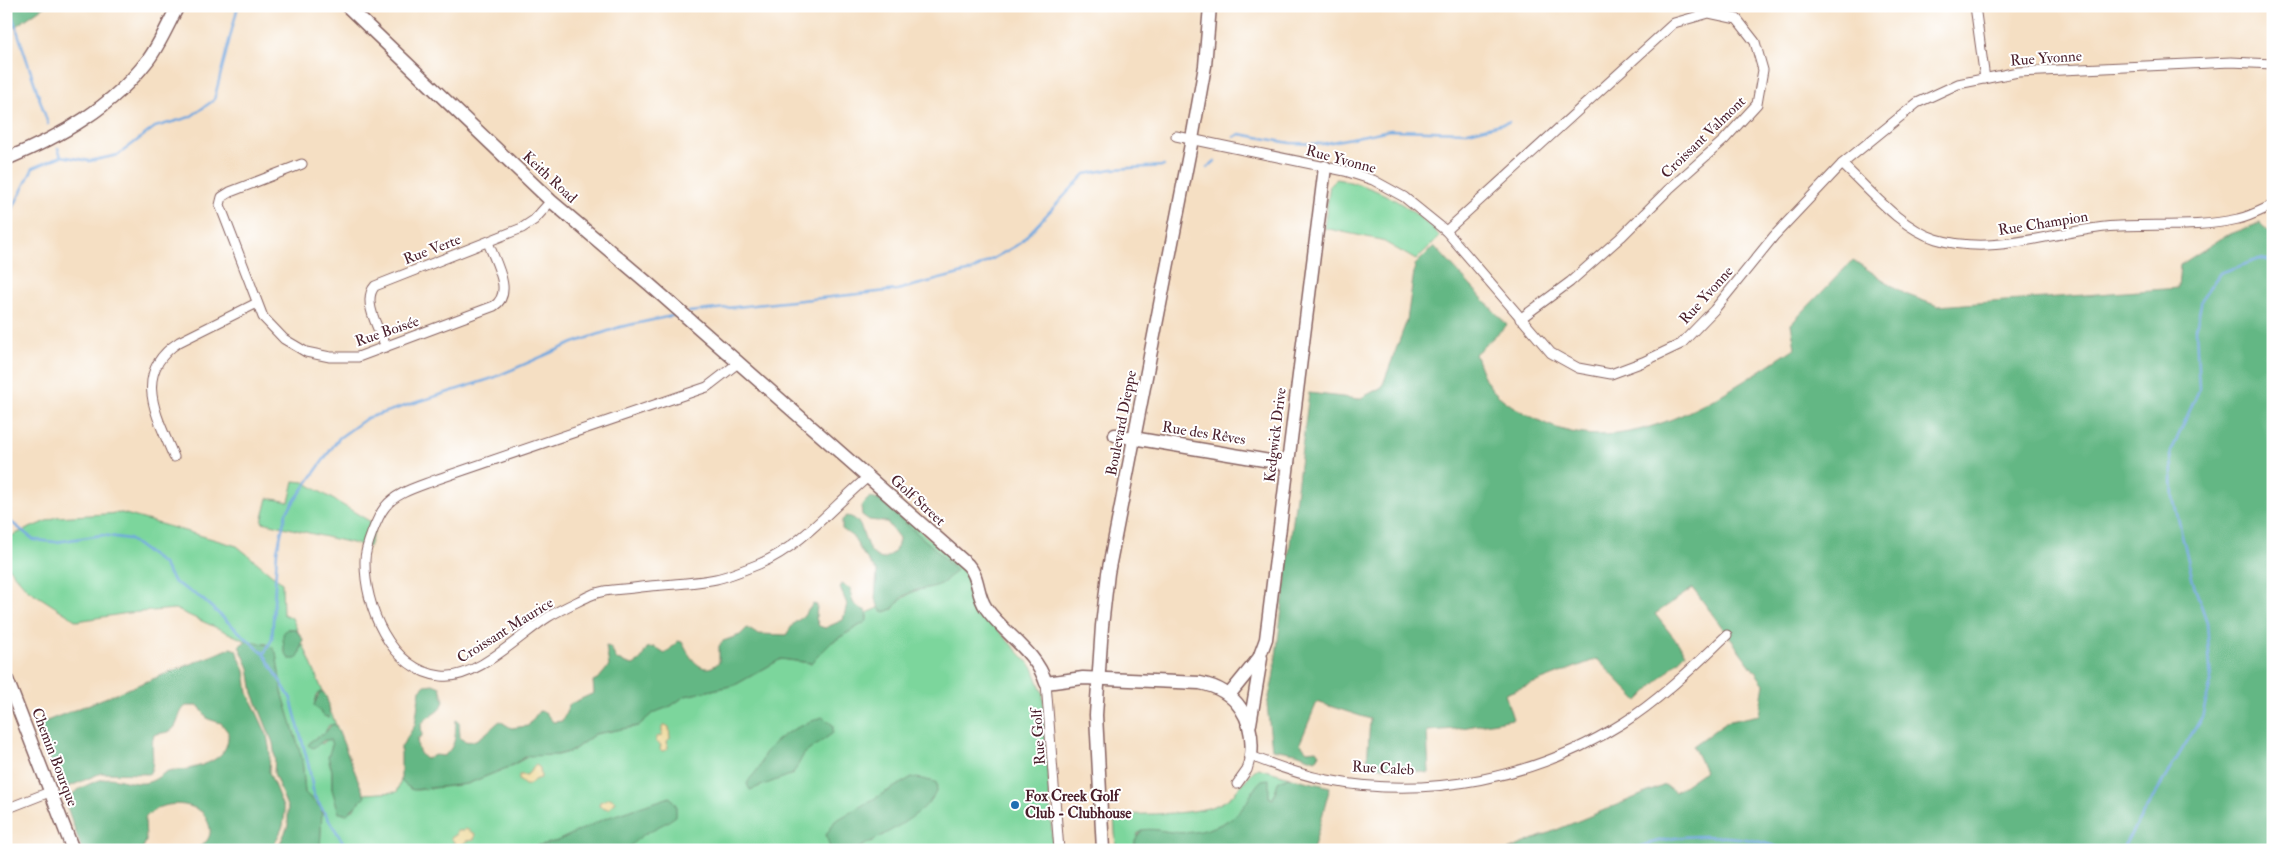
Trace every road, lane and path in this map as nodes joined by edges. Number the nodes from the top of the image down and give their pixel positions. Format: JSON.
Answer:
{"nodes":[{"id":1,"x":178,"y":6,"type":"edge"},
{"id":2,"x":347,"y":6,"type":"edge"},
{"id":3,"x":1210,"y":6,"type":"edge"},
{"id":4,"x":1975,"y":6,"type":"edge"},
{"id":5,"x":2273,"y":64,"type":"edge"},
{"id":6,"x":1985,"y":79,"type":"junction"},
{"id":7,"x":1176,"y":136,"type":"dead end"},
{"id":8,"x":1192,"y":139,"type":"junction"},
{"id":9,"x":6,"y":159,"type":"edge"},
{"id":10,"x":302,"y":164,"type":"dead end"},
{"id":11,"x":1842,"y":164,"type":"junction"},
{"id":12,"x":1324,"y":167,"type":"junction"},
{"id":13,"x":551,"y":201,"type":"junction"},
{"id":14,"x":2273,"y":205,"type":"edge"},
{"id":15,"x":1446,"y":231,"type":"junction"},
{"id":16,"x":488,"y":242,"type":"junction"},
{"id":17,"x":257,"y":303,"type":"junction"},
{"id":18,"x":1520,"y":319,"type":"junction"},
{"id":19,"x":386,"y":347,"type":"junction"},
{"id":20,"x":738,"y":363,"type":"junction"},
{"id":21,"x":1139,"y":420,"type":"junction"},
{"id":22,"x":1115,"y":435,"type":"dead end"},
{"id":23,"x":1135,"y":438,"type":"junction"},
{"id":24,"x":1154,"y":441,"type":"junction"},
{"id":25,"x":174,"y":457,"type":"dead end"},
{"id":26,"x":1131,"y":458,"type":"junction"},
{"id":27,"x":1288,"y":464,"type":"junction"},
{"id":28,"x":868,"y":477,"type":"junction"},
{"id":29,"x":1727,"y":635,"type":"dead end"},
{"id":30,"x":1262,"y":653,"type":"junction"},
{"id":31,"x":6,"y":677,"type":"edge"},
{"id":32,"x":1098,"y":678,"type":"junction"},
{"id":33,"x":1046,"y":683,"type":"junction"},
{"id":34,"x":1229,"y":695,"type":"junction"},
{"id":35,"x":1250,"y":724,"type":"junction"},
{"id":36,"x":1251,"y":756,"type":"junction"},
{"id":37,"x":1237,"y":784,"type":"dead end"},
{"id":38,"x":52,"y":791,"type":"junction"},
{"id":39,"x":6,"y":809,"type":"edge"},
{"id":40,"x":73,"y":850,"type":"edge"},
{"id":41,"x":1059,"y":850,"type":"edge"},
{"id":42,"x":1103,"y":850,"type":"edge"}],
"edges":[{"from":1,"to":9,"type":"street"},
{"from":2,"to":13,"type":"street","name":"Keith Road"},
{"from":3,"to":8,"type":"street","name":"Boulevard Dieppe"},
{"from":4,"to":6,"type":"street"},
{"from":5,"to":6,"type":"street","name":"Rue Yvonne"},
{"from":6,"to":11,"type":"street","name":"Rue Yvonne"},
{"from":7,"to":8,"type":"street","name":"Rue Yvonne"},
{"from":8,"to":12,"type":"street","name":"Rue Yvonne"},
{"from":8,"to":21,"type":"street","name":"Boulevard Dieppe"},
{"from":10,"to":17,"type":"street","name":"Rue Boisée"},
{"from":11,"to":14,"type":"street","name":"Rue Champion"},
{"from":11,"to":18,"type":"street","name":"Rue Yvonne"},
{"from":12,"to":15,"type":"street","name":"Rue Yvonne"},
{"from":12,"to":27,"type":"street","name":"Kedgwick Drive"},
{"from":13,"to":16,"type":"street","name":"Rue Verte"},
{"from":13,"to":20,"type":"street","name":"Keith Road"},
{"from":15,"to":18,"type":"street","name":"Rue Yvonne"},
{"from":15,"to":18,"type":"street","name":"Croissant Valmont"},
{"from":16,"to":19,"type":"street","name":"Rue Boisée"},
{"from":16,"to":19,"type":"street","name":"Rue Verte"},
{"from":17,"to":19,"type":"street","name":"Rue Boisée"},
{"from":17,"to":25,"type":"street"},
{"from":20,"to":28,"type":"street","name":"Golf Street"},
{"from":20,"to":28,"type":"street","name":"Croissant Maurice"},
{"from":21,"to":23,"type":"street","name":"Boulevard Dieppe"},
{"from":21,"to":24,"type":"street"},
{"from":22,"to":23,"type":"street","name":"Rue des Rêves"},
{"from":23,"to":24,"type":"street","name":"Rue des Rêves"},
{"from":23,"to":26,"type":"street","name":"Boulevard Dieppe"},
{"from":24,"to":26,"type":"street"},
{"from":24,"to":27,"type":"street","name":"Rue des Rêves"},
{"from":26,"to":32,"type":"street","name":"Boulevard Dieppe"},
{"from":27,"to":30,"type":"street","name":"Kedgwick Drive"},
{"from":28,"to":33,"type":"street","name":"Golf Street"},
{"from":29,"to":36,"type":"street","name":"Rue Caleb"},
{"from":30,"to":34,"type":"street"},
{"from":30,"to":35,"type":"street","name":"Kedgwick Drive"},
{"from":31,"to":38,"type":"street","name":"Chemin Bourque"},
{"from":32,"to":33,"type":"street"},
{"from":32,"to":34,"type":"street"},
{"from":32,"to":42,"type":"street","name":"Boulevard Dieppe"},
{"from":33,"to":41,"type":"street","name":"Rue Golf"},
{"from":34,"to":35,"type":"street"},
{"from":35,"to":36,"type":"street"},
{"from":36,"to":37,"type":"street"},
{"from":38,"to":39,"type":"street"},
{"from":38,"to":40,"type":"street","name":"Chemin Bourque"}]}
